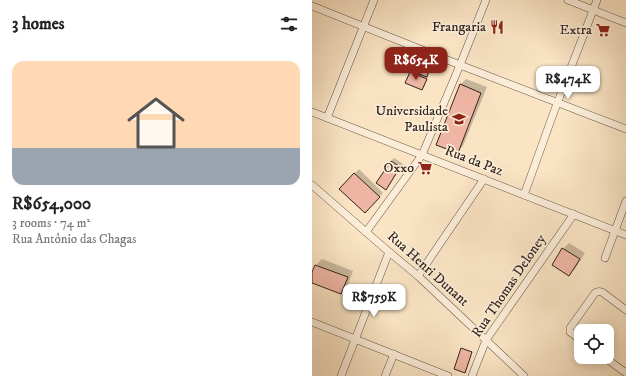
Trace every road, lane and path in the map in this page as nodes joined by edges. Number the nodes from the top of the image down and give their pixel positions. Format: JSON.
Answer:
{"nodes":[{"id":1,"x":374,"y":0,"type":"edge"},
{"id":2,"x":486,"y":0,"type":"edge"},
{"id":3,"x":568,"y":0,"type":"edge"},
{"id":4,"x":597,"y":0,"type":"edge"},
{"id":5,"x":312,"y":6,"type":"edge"},
{"id":6,"x":593,"y":10,"type":"junction"},
{"id":7,"x":626,"y":23,"type":"edge"},
{"id":8,"x":363,"y":26,"type":"junction"},
{"id":9,"x":460,"y":65,"type":"junction"},
{"id":10,"x":557,"y":103,"type":"junction"},
{"id":11,"x":312,"y":112,"type":"edge"},
{"id":12,"x":327,"y":118,"type":"junction"},
{"id":13,"x":626,"y":129,"type":"edge"},
{"id":14,"x":422,"y":155,"type":"junction"},
{"id":15,"x":484,"y":179,"type":"junction"},
{"id":16,"x":312,"y":185,"type":"edge"},
{"id":17,"x":524,"y":195,"type":"junction"},
{"id":18,"x":626,"y":201,"type":"edge"},
{"id":19,"x":574,"y":214,"type":"junction"},
{"id":20,"x":614,"y":230,"type":"junction"},
{"id":21,"x":366,"y":232,"type":"junction"},
{"id":22,"x":626,"y":235,"type":"edge"},
{"id":23,"x":389,"y":252,"type":"junction"},
{"id":24,"x":605,"y":258,"type":"dead end"},
{"id":25,"x":418,"y":276,"type":"junction"},
{"id":26,"x":626,"y":310,"type":"edge"},
{"id":27,"x":312,"y":322,"type":"edge"},
{"id":28,"x":574,"y":335,"type":"edge"},
{"id":29,"x":355,"y":339,"type":"junction"},
{"id":30,"x":486,"y":340,"type":"junction"},
{"id":31,"x":394,"y":354,"type":"junction"},
{"id":32,"x":614,"y":364,"type":"edge"},
{"id":33,"x":626,"y":373,"type":"edge"},
{"id":34,"x":341,"y":376,"type":"edge"},
{"id":35,"x":385,"y":376,"type":"edge"},
{"id":36,"x":448,"y":376,"type":"edge"},
{"id":37,"x":472,"y":376,"type":"edge"},
{"id":38,"x":524,"y":376,"type":"edge"}],
"edges":[{"from":1,"to":8,"type":"street"},
{"from":2,"to":9,"type":"street"},
{"from":3,"to":6,"type":"street"},
{"from":4,"to":6,"type":"street"},
{"from":5,"to":8,"type":"street"},
{"from":6,"to":7,"type":"street"},
{"from":6,"to":10,"type":"street"},
{"from":8,"to":9,"type":"street"},
{"from":8,"to":12,"type":"street"},
{"from":9,"to":10,"type":"street"},
{"from":9,"to":14,"type":"street"},
{"from":10,"to":13,"type":"street"},
{"from":10,"to":17,"type":"street"},
{"from":11,"to":12,"type":"street","name":"Rua da Paz"},
{"from":12,"to":14,"type":"street","name":"Rua da Paz"},
{"from":14,"to":15,"type":"street","name":"Rua da Paz"},
{"from":14,"to":21,"type":"street"},
{"from":15,"to":17,"type":"street","name":"Rua da Paz"},
{"from":15,"to":25,"type":"street"},
{"from":16,"to":21,"type":"street","name":"Rua Henri Dunant"},
{"from":17,"to":19,"type":"street","name":"Rua da Paz"},
{"from":18,"to":20,"type":"street"},
{"from":19,"to":20,"type":"street","name":"Rua da Paz"},
{"from":19,"to":30,"type":"street","name":"Rua Thomas Deloney"},
{"from":20,"to":22,"type":"street","name":"Rua da Paz"},
{"from":20,"to":24,"type":"street"},
{"from":21,"to":23,"type":"street","name":"Rua Henri Dunant"},
{"from":23,"to":25,"type":"street","name":"Rua Henri Dunant"},
{"from":23,"to":29,"type":"street"},
{"from":25,"to":30,"type":"street","name":"Rua Henri Dunant"},
{"from":26,"to":28,"type":"street"},
{"from":27,"to":29,"type":"street"},
{"from":29,"to":31,"type":"street"},
{"from":29,"to":34,"type":"street"},
{"from":30,"to":37,"type":"street","name":"Rua Thomas Deloney"},
{"from":30,"to":38,"type":"street","name":"Rua Henri Dunant"},
{"from":31,"to":35,"type":"street"},
{"from":31,"to":36,"type":"street"},
{"from":32,"to":33,"type":"street"}]}
